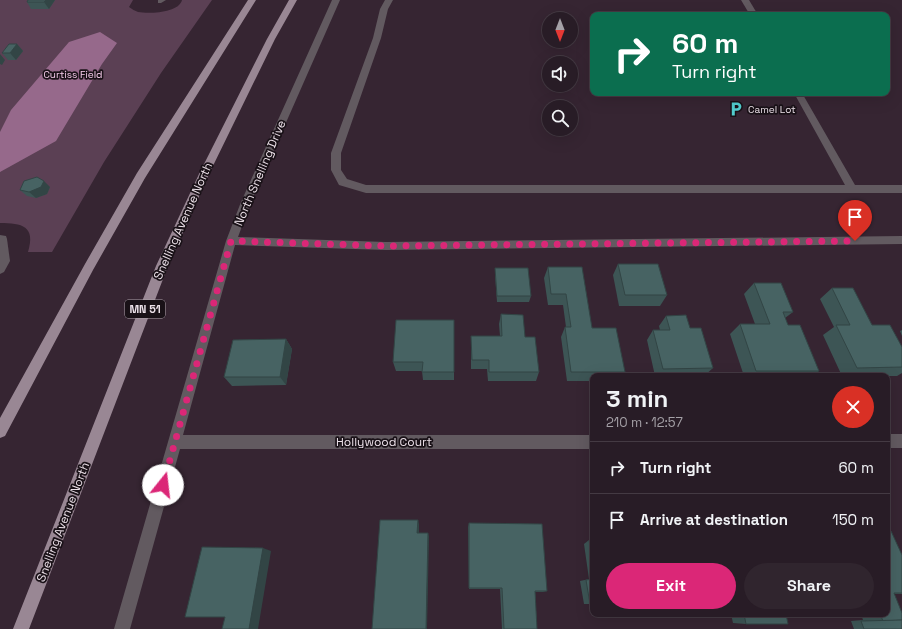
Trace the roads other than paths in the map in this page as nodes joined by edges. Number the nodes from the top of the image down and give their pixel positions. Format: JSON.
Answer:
{"nodes":[{"id":1,"x":252,"y":0,"type":"edge"},
{"id":2,"x":293,"y":0,"type":"edge"},
{"id":3,"x":336,"y":0,"type":"edge"},
{"id":4,"x":388,"y":0,"type":"edge"},
{"id":5,"x":745,"y":0,"type":"edge"},
{"id":6,"x":752,"y":12,"type":"edge"},
{"id":7,"x":800,"y":96,"type":"edge"},
{"id":8,"x":852,"y":189,"type":"junction"},
{"id":9,"x":902,"y":189,"type":"edge"},
{"id":10,"x":1,"y":239,"type":"edge"},
{"id":11,"x":902,"y":240,"type":"edge"},
{"id":12,"x":231,"y":241,"type":"junction"},
{"id":13,"x":0,"y":269,"type":"edge"},
{"id":14,"x":0,"y":431,"type":"edge"},
{"id":15,"x":890,"y":441,"type":"edge"},
{"id":16,"x":902,"y":441,"type":"edge"},
{"id":17,"x":175,"y":442,"type":"junction"},
{"id":18,"x":590,"y":442,"type":"edge"},
{"id":19,"x":21,"y":629,"type":"edge"},
{"id":20,"x":122,"y":629,"type":"edge"}],
"edges":[{"from":1,"to":14,"type":"main road"},
{"from":2,"to":19,"type":"main road","name":"Snelling Avenue North","number":"MN 51"},
{"from":3,"to":12,"type":"street","name":"North Snelling Drive"},
{"from":4,"to":8,"type":"street"},
{"from":5,"to":6,"type":"street"},
{"from":7,"to":8,"type":"street"},
{"from":8,"to":9,"type":"street"},
{"from":10,"to":13,"type":"street"},
{"from":11,"to":12,"type":"street"},
{"from":12,"to":17,"type":"street","name":"North Snelling Drive"},
{"from":15,"to":16,"type":"street"},
{"from":17,"to":18,"type":"street","name":"Hollywood Court"},
{"from":17,"to":20,"type":"street","name":"North Snelling Drive"}]}
